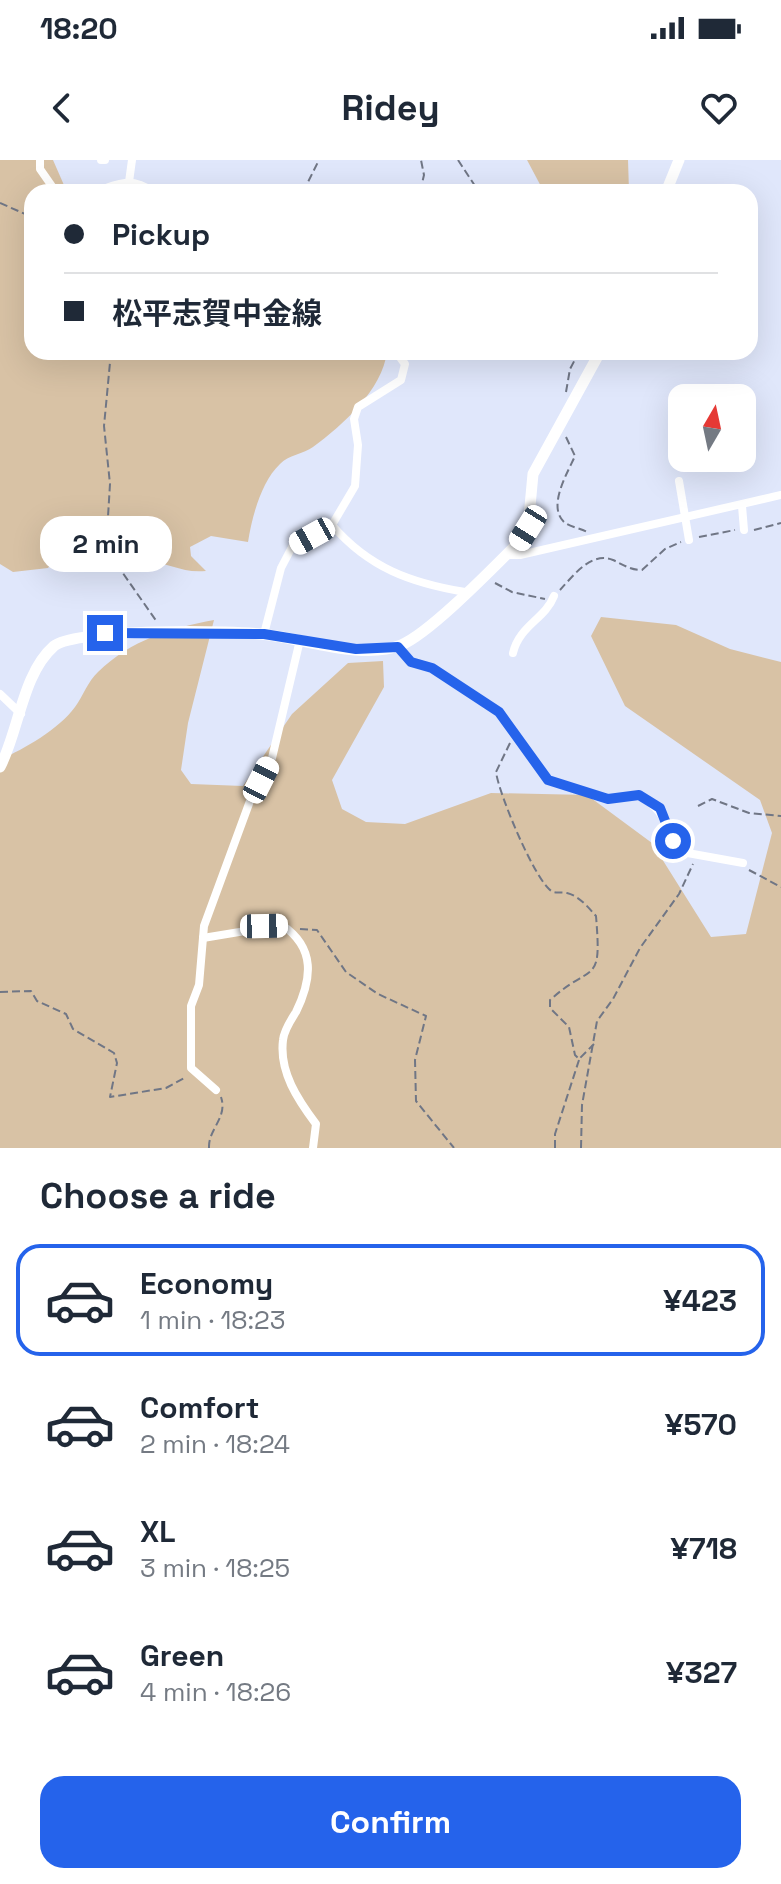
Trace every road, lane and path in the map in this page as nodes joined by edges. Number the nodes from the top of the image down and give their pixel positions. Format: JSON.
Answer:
{"nodes":[{"id":1,"x":40,"y":160,"type":"edge"},
{"id":2,"x":132,"y":160,"type":"edge"},
{"id":3,"x":319,"y":160,"type":"edge"},
{"id":4,"x":421,"y":160,"type":"edge"},
{"id":5,"x":458,"y":160,"type":"edge"},
{"id":6,"x":679,"y":160,"type":"edge"},
{"id":7,"x":129,"y":182,"type":"junction"},
{"id":8,"x":50,"y":184,"type":"edge"},
{"id":9,"x":122,"y":184,"type":"edge"},
{"id":10,"x":134,"y":184,"type":"edge"},
{"id":11,"x":305,"y":184,"type":"edge"},
{"id":12,"x":422,"y":184,"type":"edge"},
{"id":13,"x":474,"y":184,"type":"edge"},
{"id":14,"x":669,"y":184,"type":"edge"},
{"id":15,"x":0,"y":203,"type":"edge"},
{"id":16,"x":24,"y":214,"type":"edge"},
{"id":17,"x":110,"y":360,"type":"edge"},
{"id":18,"x":402,"y":360,"type":"edge"},
{"id":19,"x":575,"y":360,"type":"edge"},
{"id":20,"x":595,"y":360,"type":"edge"},
{"id":21,"x":566,"y":396,"type":"dead end"},
{"id":22,"x":560,"y":423,"type":"junction"},
{"id":23,"x":679,"y":481,"type":"dead end"},
{"id":24,"x":781,"y":495,"type":"edge"},
{"id":25,"x":742,"y":506,"type":"junction"},
{"id":26,"x":684,"y":516,"type":"junction"},
{"id":27,"x":781,"y":523,"type":"edge"},
{"id":28,"x":332,"y":525,"type":"junction"},
{"id":29,"x":744,"y":530,"type":"junction"},
{"id":30,"x":591,"y":538,"type":"junction"},
{"id":31,"x":689,"y":540,"type":"junction"},
{"id":32,"x":506,"y":555,"type":"junction"},
{"id":33,"x":485,"y":574,"type":"junction"},
{"id":34,"x":465,"y":592,"type":"junction"},
{"id":35,"x":554,"y":596,"type":"junction"},
{"id":36,"x":163,"y":632,"type":"junction"},
{"id":37,"x":264,"y":634,"type":"junction"},
{"id":38,"x":300,"y":640,"type":"junction"},
{"id":39,"x":398,"y":647,"type":"junction"},
{"id":40,"x":513,"y":653,"type":"dead end"},
{"id":41,"x":0,"y":694,"type":"edge"},
{"id":42,"x":21,"y":714,"type":"junction"},
{"id":43,"x":518,"y":739,"type":"junction"},
{"id":44,"x":0,"y":767,"type":"edge"},
{"id":45,"x":698,"y":806,"type":"dead end"},
{"id":46,"x":781,"y":816,"type":"edge"},
{"id":47,"x":694,"y":855,"type":"junction"},
{"id":48,"x":743,"y":863,"type":"joint"},
{"id":49,"x":781,"y":887,"type":"edge"},
{"id":50,"x":293,"y":933,"type":"junction"},
{"id":51,"x":203,"y":938,"type":"junction"},
{"id":52,"x":0,"y":992,"type":"edge"},
{"id":53,"x":594,"y":1044,"type":"junction"},
{"id":54,"x":579,"y":1059,"type":"junction"},
{"id":55,"x":194,"y":1073,"type":"junction"},
{"id":56,"x":216,"y":1090,"type":"joint"},
{"id":57,"x":209,"y":1148,"type":"edge"},
{"id":58,"x":313,"y":1148,"type":"edge"},
{"id":59,"x":454,"y":1148,"type":"edge"},
{"id":60,"x":555,"y":1148,"type":"edge"},
{"id":61,"x":581,"y":1148,"type":"edge"}],
"edges":[{"from":1,"to":8,"type":"street"},
{"from":2,"to":7,"type":"street"},
{"from":3,"to":11,"type":"path"},
{"from":4,"to":12,"type":"path"},
{"from":5,"to":13,"type":"path"},
{"from":6,"to":14,"type":"main road"},
{"from":7,"to":9,"type":"street"},
{"from":7,"to":10,"type":"street"},
{"from":15,"to":16,"type":"path"},
{"from":17,"to":36,"type":"path"},
{"from":18,"to":28,"type":"street"},
{"from":19,"to":21,"type":"path"},
{"from":20,"to":22,"type":"main road"},
{"from":22,"to":30,"type":"path"},
{"from":22,"to":32,"type":"main road"},
{"from":23,"to":26,"type":"street"},
{"from":24,"to":25,"type":"street"},
{"from":25,"to":26,"type":"street"},
{"from":25,"to":29,"type":"street"},
{"from":26,"to":30,"type":"street"},
{"from":26,"to":31,"type":"street"},
{"from":27,"to":29,"type":"path"},
{"from":28,"to":34,"type":"street"},
{"from":28,"to":37,"type":"street"},
{"from":29,"to":31,"type":"path"},
{"from":30,"to":32,"type":"street"},
{"from":31,"to":35,"type":"path"},
{"from":32,"to":33,"type":"main road"},
{"from":33,"to":34,"type":"main road"},
{"from":33,"to":35,"type":"path"},
{"from":34,"to":39,"type":"main road"},
{"from":35,"to":40,"type":"street"},
{"from":36,"to":37,"type":"main road"},
{"from":36,"to":42,"type":"main road"},
{"from":37,"to":38,"type":"main road"},
{"from":38,"to":39,"type":"main road"},
{"from":38,"to":51,"type":"street"},
{"from":39,"to":43,"type":"street"},
{"from":41,"to":42,"type":"street"},
{"from":42,"to":44,"type":"main road"},
{"from":43,"to":47,"type":"street"},
{"from":43,"to":54,"type":"path"},
{"from":45,"to":46,"type":"path"},
{"from":47,"to":48,"type":"street"},
{"from":47,"to":53,"type":"path"},
{"from":48,"to":49,"type":"path"},
{"from":50,"to":51,"type":"street"},
{"from":50,"to":58,"type":"street"},
{"from":50,"to":59,"type":"path"},
{"from":51,"to":55,"type":"street"},
{"from":52,"to":55,"type":"path"},
{"from":53,"to":54,"type":"path"},
{"from":53,"to":61,"type":"path"},
{"from":54,"to":60,"type":"path"},
{"from":55,"to":56,"type":"street"},
{"from":56,"to":57,"type":"path"}]}
